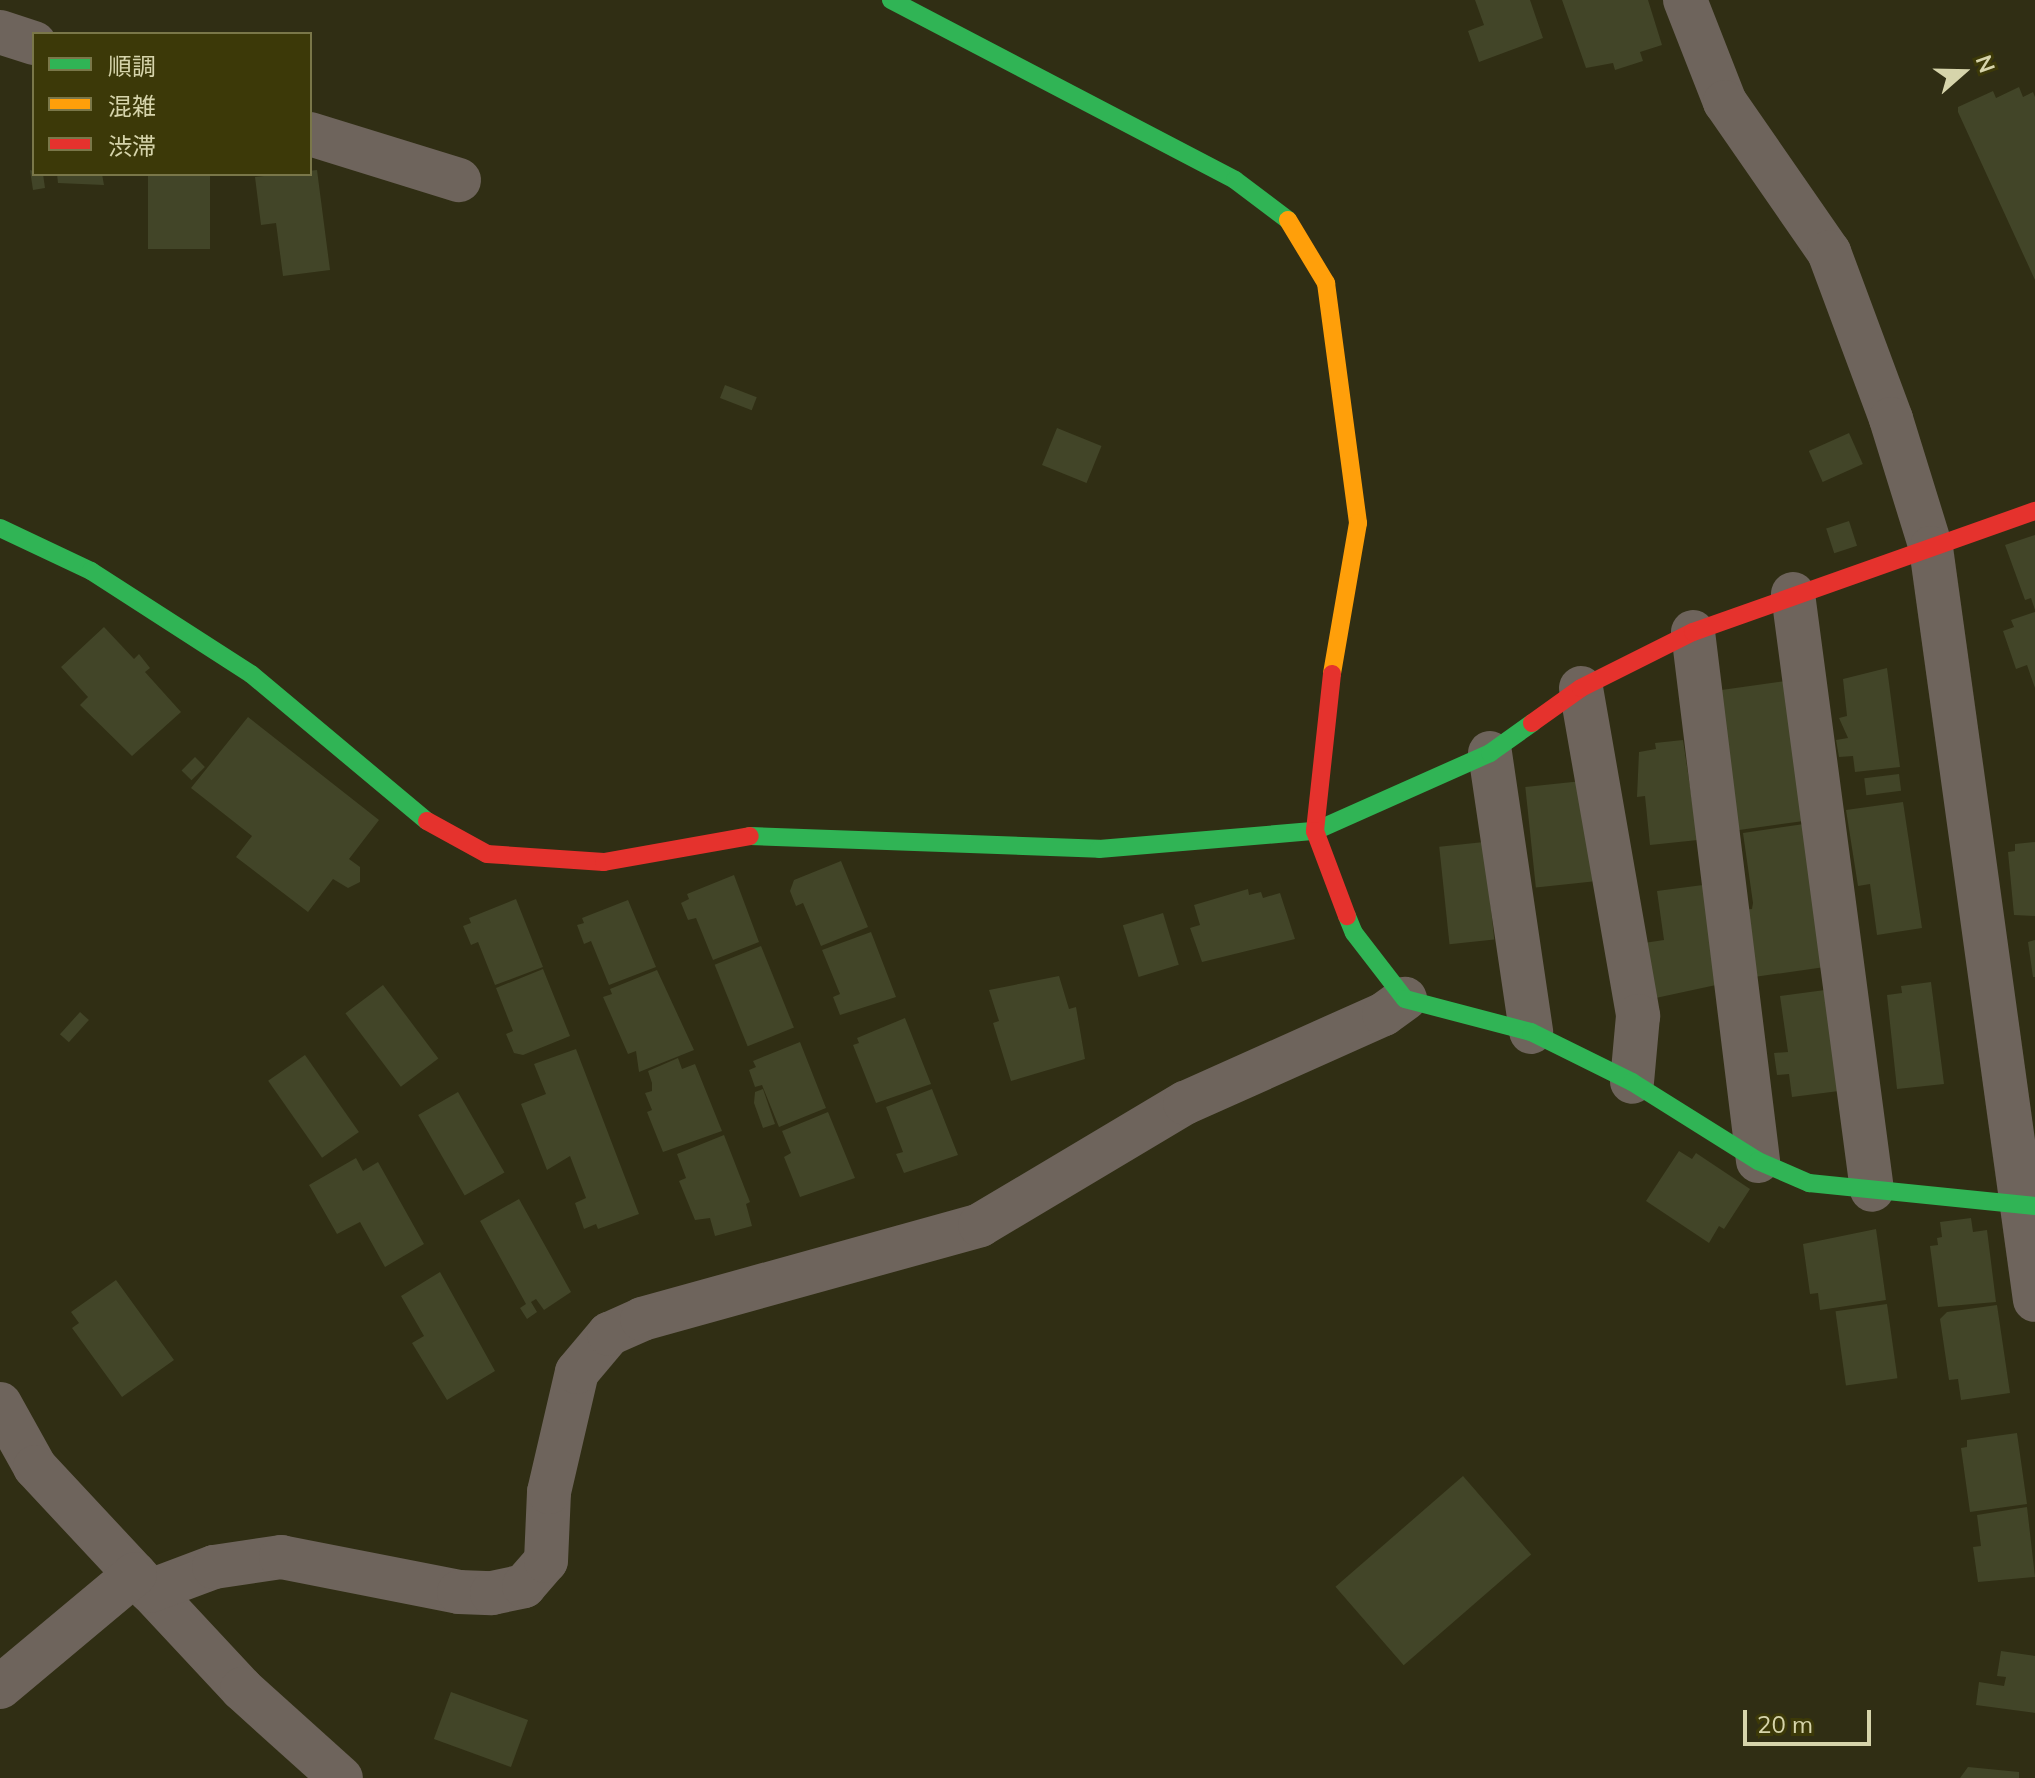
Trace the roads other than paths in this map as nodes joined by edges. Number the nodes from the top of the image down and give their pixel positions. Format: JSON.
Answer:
{"nodes":[{"id":1,"x":891,"y":0,"type":"edge"},
{"id":2,"x":1685,"y":0,"type":"edge"},
{"id":3,"x":0,"y":32,"type":"edge"},
{"id":4,"x":32,"y":42,"type":"edge"},
{"id":5,"x":312,"y":135,"type":"edge"},
{"id":6,"x":459,"y":180,"type":"dead end"},
{"id":7,"x":2035,"y":511,"type":"edge"},
{"id":8,"x":0,"y":528,"type":"edge"},
{"id":9,"x":1931,"y":548,"type":"junction"},
{"id":10,"x":1793,"y":594,"type":"junction"},
{"id":11,"x":1693,"y":632,"type":"junction"},
{"id":12,"x":1581,"y":688,"type":"junction"},
{"id":13,"x":1490,"y":753,"type":"junction"},
{"id":14,"x":1315,"y":831,"type":"junction"},
{"id":15,"x":1405,"y":999,"type":"junction"},
{"id":16,"x":1531,"y":1032,"type":"junction"},
{"id":17,"x":1632,"y":1082,"type":"junction"},
{"id":18,"x":1758,"y":1161,"type":"junction"},
{"id":19,"x":1872,"y":1190,"type":"junction"},
{"id":20,"x":2028,"y":1205,"type":"edge"},
{"id":21,"x":2035,"y":1300,"type":"edge"},
{"id":22,"x":0,"y":1404,"type":"edge"},
{"id":23,"x":142,"y":1582,"type":"junction"},
{"id":24,"x":0,"y":1687,"type":"edge"},
{"id":25,"x":341,"y":1778,"type":"edge"}],
"edges":[{"from":1,"to":14,"type":"street"},
{"from":2,"to":9,"type":"street"},
{"from":3,"to":4,"type":"street"},
{"from":5,"to":6,"type":"street"},
{"from":7,"to":9,"type":"street"},
{"from":8,"to":14,"type":"street"},
{"from":9,"to":10,"type":"street"},
{"from":9,"to":20,"type":"street"},
{"from":10,"to":11,"type":"street"},
{"from":10,"to":19,"type":"street"},
{"from":11,"to":12,"type":"street"},
{"from":11,"to":18,"type":"street"},
{"from":12,"to":13,"type":"street"},
{"from":12,"to":17,"type":"street"},
{"from":13,"to":14,"type":"street"},
{"from":13,"to":16,"type":"street"},
{"from":14,"to":15,"type":"street"},
{"from":15,"to":16,"type":"street"},
{"from":15,"to":23,"type":"street"},
{"from":16,"to":17,"type":"street"},
{"from":17,"to":18,"type":"street"},
{"from":18,"to":19,"type":"street"},
{"from":19,"to":20,"type":"street"},
{"from":20,"to":21,"type":"street"},
{"from":22,"to":23,"type":"street"},
{"from":23,"to":24,"type":"street"},
{"from":23,"to":25,"type":"street"}]}
